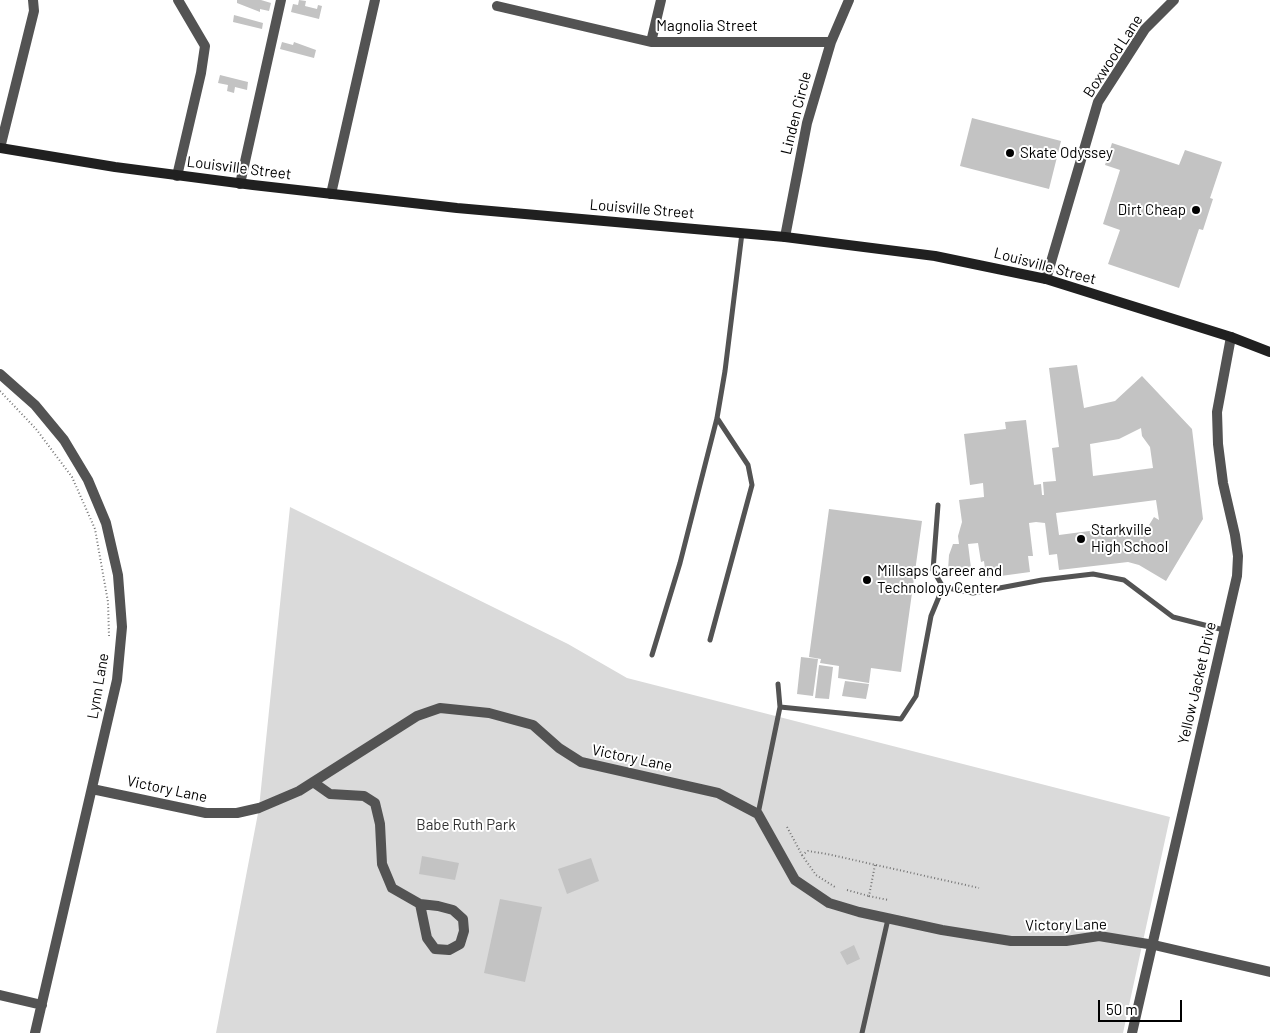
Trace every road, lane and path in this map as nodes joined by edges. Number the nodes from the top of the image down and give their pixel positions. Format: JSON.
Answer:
{"nodes":[{"id":1,"x":33,"y":0,"type":"edge"},
{"id":2,"x":178,"y":0,"type":"edge"},
{"id":3,"x":282,"y":0,"type":"edge"},
{"id":4,"x":375,"y":0,"type":"edge"},
{"id":5,"x":661,"y":0,"type":"edge"},
{"id":6,"x":849,"y":0,"type":"edge"},
{"id":7,"x":1174,"y":0,"type":"edge"},
{"id":8,"x":497,"y":6,"type":"dead end"},
{"id":9,"x":651,"y":42,"type":"junction"},
{"id":10,"x":831,"y":42,"type":"junction"},
{"id":11,"x":0,"y":148,"type":"edge"},
{"id":12,"x":177,"y":176,"type":"junction"},
{"id":13,"x":240,"y":184,"type":"junction"},
{"id":14,"x":331,"y":194,"type":"junction"},
{"id":15,"x":742,"y":233,"type":"junction"},
{"id":16,"x":785,"y":237,"type":"junction"},
{"id":17,"x":1046,"y":279,"type":"junction"},
{"id":18,"x":1231,"y":338,"type":"junction"},
{"id":19,"x":1270,"y":352,"type":"edge"},
{"id":20,"x":0,"y":374,"type":"edge"},
{"id":21,"x":0,"y":391,"type":"edge"},
{"id":22,"x":717,"y":418,"type":"junction"},
{"id":23,"x":938,"y":505,"type":"dead end"},
{"id":24,"x":943,"y":587,"type":"junction"},
{"id":25,"x":1225,"y":630,"type":"junction"},
{"id":26,"x":109,"y":638,"type":"dead end"},
{"id":27,"x":710,"y":640,"type":"dead end"},
{"id":28,"x":652,"y":655,"type":"dead end"},
{"id":29,"x":778,"y":684,"type":"dead end"},
{"id":30,"x":780,"y":707,"type":"junction"},
{"id":31,"x":313,"y":782,"type":"junction"},
{"id":32,"x":92,"y":789,"type":"junction"},
{"id":33,"x":758,"y":814,"type":"junction"},
{"id":34,"x":787,"y":826,"type":"dead end"},
{"id":35,"x":802,"y":855,"type":"junction"},
{"id":36,"x":875,"y":865,"type":"junction"},
{"id":37,"x":835,"y":887,"type":"dead end"},
{"id":38,"x":979,"y":888,"type":"dead end"},
{"id":39,"x":847,"y":890,"type":"dead end"},
{"id":40,"x":869,"y":896,"type":"junction"},
{"id":41,"x":888,"y":900,"type":"dead end"},
{"id":42,"x":420,"y":904,"type":"junction"},
{"id":43,"x":888,"y":919,"type":"junction"},
{"id":44,"x":1154,"y":945,"type":"junction"},
{"id":45,"x":1270,"y":972,"type":"edge"},
{"id":46,"x":0,"y":994,"type":"edge"},
{"id":47,"x":42,"y":1005,"type":"junction"},
{"id":48,"x":36,"y":1033,"type":"edge"},
{"id":49,"x":862,"y":1033,"type":"edge"},
{"id":50,"x":1132,"y":1033,"type":"edge"}],
"edges":[{"from":1,"to":11,"type":"street"},
{"from":2,"to":12,"type":"street"},
{"from":3,"to":13,"type":"street"},
{"from":4,"to":14,"type":"street"},
{"from":5,"to":9,"type":"street"},
{"from":6,"to":10,"type":"street","name":"Linden Circle"},
{"from":7,"to":17,"type":"street","name":"Boxwood Lane"},
{"from":8,"to":9,"type":"street","name":"Magnolia Street"},
{"from":9,"to":10,"type":"street","name":"Magnolia Street"},
{"from":10,"to":16,"type":"street","name":"Linden Circle"},
{"from":11,"to":12,"type":"main road","name":"Louisville Street"},
{"from":12,"to":13,"type":"main road","name":"Louisville Street"},
{"from":13,"to":14,"type":"main road","name":"Louisville Street"},
{"from":14,"to":15,"type":"main road","name":"Louisville Street"},
{"from":15,"to":16,"type":"main road","name":"Louisville Street"},
{"from":15,"to":22,"type":"lane"},
{"from":16,"to":17,"type":"main road","name":"Louisville Street"},
{"from":17,"to":18,"type":"main road","name":"Louisville Street"},
{"from":18,"to":19,"type":"main road","name":"Louisville Street"},
{"from":18,"to":25,"type":"street","name":"Yellow Jacket Drive"},
{"from":20,"to":32,"type":"street","name":"Lynn Lane"},
{"from":21,"to":26,"type":"path"},
{"from":22,"to":27,"type":"lane"},
{"from":22,"to":28,"type":"lane"},
{"from":23,"to":24,"type":"lane"},
{"from":24,"to":25,"type":"lane"},
{"from":24,"to":30,"type":"lane"},
{"from":25,"to":44,"type":"street","name":"Yellow Jacket Drive"},
{"from":29,"to":30,"type":"lane"},
{"from":30,"to":33,"type":"lane"},
{"from":31,"to":32,"type":"street","name":"Victory Lane"},
{"from":31,"to":33,"type":"street","name":"Victory Lane"},
{"from":31,"to":42,"type":"street"},
{"from":32,"to":47,"type":"street","name":"Lynn Lane"},
{"from":33,"to":43,"type":"street","name":"Victory Lane"},
{"from":34,"to":35,"type":"path"},
{"from":35,"to":36,"type":"path"},
{"from":35,"to":37,"type":"path"},
{"from":36,"to":38,"type":"path"},
{"from":36,"to":40,"type":"path"},
{"from":39,"to":40,"type":"path"},
{"from":40,"to":41,"type":"path"},
{"from":42,"to":42,"type":"street"},
{"from":43,"to":44,"type":"street","name":"Victory Lane"},
{"from":43,"to":49,"type":"lane"},
{"from":44,"to":45,"type":"street","name":"Victory Lane"},
{"from":44,"to":50,"type":"street","name":"Yellow Jacket Drive"},
{"from":46,"to":47,"type":"street"},
{"from":47,"to":48,"type":"street","name":"Lynn Lane"}]}
